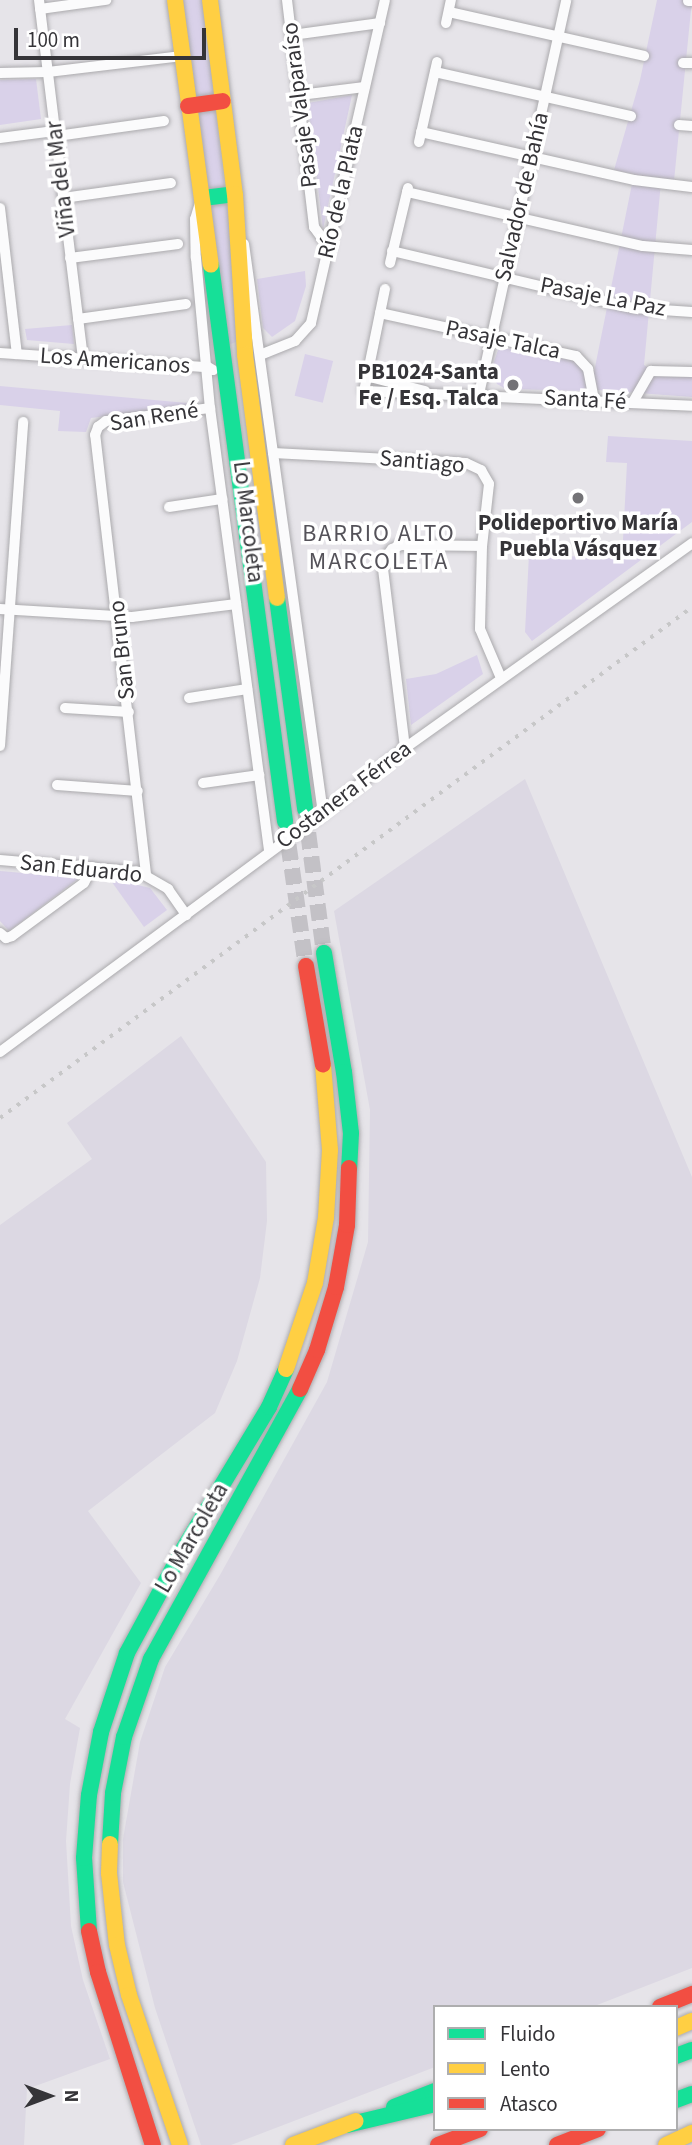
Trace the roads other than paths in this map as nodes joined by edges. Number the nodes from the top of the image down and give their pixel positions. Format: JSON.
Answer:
{"nodes":[{"id":1,"x":106,"y":0,"type":"edge"},
{"id":2,"x":175,"y":0,"type":"edge"},
{"id":3,"x":211,"y":0,"type":"edge"},
{"id":4,"x":287,"y":0,"type":"edge"},
{"id":5,"x":385,"y":0,"type":"edge"},
{"id":6,"x":451,"y":0,"type":"edge"},
{"id":7,"x":566,"y":0,"type":"edge"},
{"id":8,"x":39,"y":4,"type":"edge"},
{"id":9,"x":380,"y":23,"type":"junction"},
{"id":10,"x":292,"y":35,"type":"junction"},
{"id":11,"x":558,"y":37,"type":"junction"},
{"id":12,"x":644,"y":56,"type":"dead end"},
{"id":13,"x":182,"y":57,"type":"junction"},
{"id":14,"x":48,"y":72,"type":"junction"},
{"id":15,"x":0,"y":74,"type":"edge"},
{"id":16,"x":365,"y":87,"type":"junction"},
{"id":17,"x":300,"y":95,"type":"junction"},
{"id":18,"x":545,"y":98,"type":"junction"},
{"id":19,"x":223,"y":100,"type":"junction"},
{"id":20,"x":188,"y":106,"type":"junction"},
{"id":21,"x":631,"y":116,"type":"dead end"},
{"id":22,"x":163,"y":121,"type":"dead end"},
{"id":23,"x":679,"y":125,"type":"dead end"},
{"id":24,"x":692,"y":126,"type":"edge"},
{"id":25,"x":55,"y":134,"type":"junction"},
{"id":26,"x":0,"y":138,"type":"edge"},
{"id":27,"x":531,"y":157,"type":"junction"},
{"id":28,"x":171,"y":183,"type":"dead end"},
{"id":29,"x":692,"y":187,"type":"edge"},
{"id":30,"x":235,"y":194,"type":"junction"},
{"id":31,"x":63,"y":198,"type":"junction"},
{"id":32,"x":203,"y":198,"type":"junction"},
{"id":33,"x":0,"y":208,"type":"edge"},
{"id":34,"x":516,"y":217,"type":"junction"},
{"id":35,"x":234,"y":219,"type":"junction"},
{"id":36,"x":178,"y":244,"type":"dead end"},
{"id":37,"x":329,"y":248,"type":"junction"},
{"id":38,"x":692,"y":250,"type":"edge"},
{"id":39,"x":393,"y":251,"type":"junction"},
{"id":40,"x":70,"y":258,"type":"junction"},
{"id":41,"x":390,"y":263,"type":"dead end"},
{"id":42,"x":503,"y":278,"type":"junction"},
{"id":43,"x":385,"y":289,"type":"dead end"},
{"id":44,"x":187,"y":304,"type":"dead end"},
{"id":45,"x":692,"y":312,"type":"edge"},
{"id":46,"x":380,"y":313,"type":"junction"},
{"id":47,"x":78,"y":319,"type":"junction"},
{"id":48,"x":490,"y":337,"type":"junction"},
{"id":49,"x":0,"y":353,"type":"edge"},
{"id":50,"x":18,"y":354,"type":"junction"},
{"id":51,"x":260,"y":355,"type":"junction"},
{"id":52,"x":83,"y":358,"type":"junction"},
{"id":53,"x":208,"y":367,"type":"junction"},
{"id":54,"x":692,"y":372,"type":"edge"},
{"id":55,"x":366,"y":376,"type":"junction"},
{"id":56,"x":226,"y":380,"type":"junction"},
{"id":57,"x":428,"y":392,"type":"junction"},
{"id":58,"x":479,"y":394,"type":"junction"},
{"id":59,"x":594,"y":400,"type":"junction"},
{"id":60,"x":633,"y":402,"type":"junction"},
{"id":61,"x":692,"y":406,"type":"edge"},
{"id":62,"x":211,"y":408,"type":"junction"},
{"id":63,"x":23,"y":422,"type":"dead end"},
{"id":64,"x":98,"y":427,"type":"joint"},
{"id":65,"x":273,"y":453,"type":"junction"},
{"id":66,"x":222,"y":499,"type":"junction"},
{"id":67,"x":169,"y":507,"type":"dead end"},
{"id":68,"x":692,"y":543,"type":"edge"},
{"id":69,"x":482,"y":546,"type":"junction"},
{"id":70,"x":236,"y":604,"type":"junction"},
{"id":71,"x":5,"y":609,"type":"edge"},
{"id":72,"x":119,"y":617,"type":"junction"},
{"id":73,"x":500,"y":678,"type":"junction"},
{"id":74,"x":247,"y":689,"type":"junction"},
{"id":75,"x":189,"y":698,"type":"dead end"},
{"id":76,"x":65,"y":708,"type":"dead end"},
{"id":77,"x":129,"y":712,"type":"junction"},
{"id":78,"x":0,"y":746,"type":"edge"},
{"id":79,"x":405,"y":748,"type":"junction"},
{"id":80,"x":259,"y":775,"type":"junction"},
{"id":81,"x":203,"y":783,"type":"dead end"},
{"id":82,"x":57,"y":785,"type":"dead end"},
{"id":83,"x":138,"y":791,"type":"junction"},
{"id":84,"x":305,"y":809,"type":"tunnel mouth"},
{"id":85,"x":323,"y":813,"type":"junction"},
{"id":86,"x":285,"y":821,"type":"tunnel mouth"},
{"id":87,"x":269,"y":852,"type":"junction"},
{"id":88,"x":0,"y":860,"type":"edge"},
{"id":89,"x":92,"y":867,"type":"junction"},
{"id":90,"x":146,"y":874,"type":"junction"},
{"id":91,"x":186,"y":915,"type":"junction"},
{"id":92,"x":0,"y":933,"type":"edge"},
{"id":93,"x":324,"y":953,"type":"tunnel mouth"},
{"id":94,"x":306,"y":966,"type":"tunnel mouth"},
{"id":95,"x":0,"y":1052,"type":"edge"},
{"id":96,"x":183,"y":1550,"type":"junction"},
{"id":97,"x":201,"y":1566,"type":"junction"},
{"id":98,"x":166,"y":1580,"type":"junction"},
{"id":99,"x":184,"y":1596,"type":"junction"},
{"id":100,"x":692,"y":1994,"type":"edge"},
{"id":101,"x":665,"y":2005,"type":"edge"},
{"id":102,"x":433,"y":2092,"type":"edge"},
{"id":103,"x":433,"y":2105,"type":"edge"},
{"id":104,"x":347,"y":2125,"type":"junction"},
{"id":105,"x":475,"y":2131,"type":"edge"},
{"id":106,"x":593,"y":2131,"type":"edge"},
{"id":107,"x":692,"y":2133,"type":"edge"},
{"id":108,"x":298,"y":2144,"type":"edge"},
{"id":109,"x":153,"y":2145,"type":"edge"},
{"id":110,"x":180,"y":2145,"type":"edge"},
{"id":111,"x":438,"y":2145,"type":"edge"},
{"id":112,"x":556,"y":2145,"type":"edge"},
{"id":113,"x":666,"y":2145,"type":"edge"}],
"edges":[{"from":1,"to":8,"type":"street"},
{"from":2,"to":13,"type":"main road","name":"Lo Marcoleta"},
{"from":3,"to":19,"type":"main road","name":"Lo Marcoleta"},
{"from":4,"to":10,"type":"street","name":"Pasaje Valparaíso"},
{"from":5,"to":9,"type":"street","name":"Río de la Plata"},
{"from":6,"to":11,"type":"street"},
{"from":7,"to":11,"type":"street","name":"Salvador de Bahía"},
{"from":8,"to":14,"type":"street","name":"Viña del Mar"},
{"from":9,"to":10,"type":"street"},
{"from":9,"to":16,"type":"street","name":"Río de la Plata"},
{"from":10,"to":17,"type":"street","name":"Pasaje Valparaíso"},
{"from":11,"to":12,"type":"street"},
{"from":11,"to":18,"type":"street","name":"Salvador de Bahía"},
{"from":13,"to":14,"type":"street"},
{"from":13,"to":20,"type":"main road","name":"Lo Marcoleta"},
{"from":14,"to":15,"type":"street"},
{"from":14,"to":25,"type":"street","name":"Viña del Mar"},
{"from":16,"to":17,"type":"street"},
{"from":16,"to":37,"type":"street","name":"Río de la Plata"},
{"from":17,"to":37,"type":"street","name":"Pasaje Valparaíso"},
{"from":18,"to":21,"type":"street"},
{"from":18,"to":27,"type":"street","name":"Salvador de Bahía"},
{"from":18,"to":27,"type":"street"},
{"from":19,"to":20,"type":"main road"},
{"from":19,"to":30,"type":"main road","name":"Lo Marcoleta"},
{"from":20,"to":32,"type":"main road","name":"Lo Marcoleta"},
{"from":22,"to":25,"type":"street"},
{"from":23,"to":24,"type":"street"},
{"from":25,"to":26,"type":"street"},
{"from":25,"to":31,"type":"street","name":"Viña del Mar"},
{"from":27,"to":29,"type":"street"},
{"from":27,"to":34,"type":"street","name":"Salvador de Bahía"},
{"from":28,"to":31,"type":"street"},
{"from":30,"to":32,"type":"main road"},
{"from":30,"to":35,"type":"main road","name":"Lo Marcoleta"},
{"from":31,"to":40,"type":"street","name":"Viña del Mar"},
{"from":32,"to":53,"type":"street","name":"Lo Marcoleta"},
{"from":32,"to":56,"type":"main road","name":"Lo Marcoleta"},
{"from":33,"to":50,"type":"street"},
{"from":34,"to":38,"type":"street"},
{"from":34,"to":39,"type":"street"},
{"from":34,"to":42,"type":"street","name":"Salvador de Bahía"},
{"from":35,"to":51,"type":"street","name":"Lo Marcoleta"},
{"from":35,"to":84,"type":"main road","name":"Lo Marcoleta"},
{"from":36,"to":40,"type":"street"},
{"from":37,"to":51,"type":"street","name":"Río de la Plata"},
{"from":39,"to":41,"type":"street"},
{"from":39,"to":42,"type":"street","name":"Pasaje La Paz"},
{"from":40,"to":47,"type":"street","name":"Viña del Mar"},
{"from":42,"to":45,"type":"street","name":"Pasaje La Paz"},
{"from":42,"to":48,"type":"street","name":"Salvador de Bahía"},
{"from":43,"to":46,"type":"street"},
{"from":44,"to":47,"type":"street"},
{"from":46,"to":48,"type":"street","name":"Pasaje Talca"},
{"from":46,"to":55,"type":"street"},
{"from":47,"to":52,"type":"street","name":"Viña del Mar"},
{"from":48,"to":58,"type":"street","name":"Salvador de Bahía"},
{"from":48,"to":59,"type":"street","name":"Pasaje Talca"},
{"from":49,"to":50,"type":"street","name":"Los Americanos"},
{"from":50,"to":52,"type":"street","name":"Los Americanos"},
{"from":51,"to":65,"type":"street","name":"Lo Marcoleta"},
{"from":52,"to":53,"type":"street","name":"Los Americanos"},
{"from":53,"to":56,"type":"street","name":"Los Americanos"},
{"from":53,"to":62,"type":"street","name":"Lo Marcoleta"},
{"from":54,"to":60,"type":"street"},
{"from":55,"to":57,"type":"street"},
{"from":55,"to":57,"type":"street"},
{"from":56,"to":86,"type":"main road","name":"Lo Marcoleta"},
{"from":57,"to":58,"type":"street","name":"Santa Fé"},
{"from":58,"to":59,"type":"street","name":"Santa Fé"},
{"from":59,"to":60,"type":"street","name":"Santa Fé"},
{"from":60,"to":61,"type":"street","name":"Santa Fé"},
{"from":62,"to":64,"type":"street","name":"San René"},
{"from":62,"to":66,"type":"street","name":"Lo Marcoleta"},
{"from":63,"to":71,"type":"street"},
{"from":64,"to":72,"type":"street","name":"San Bruno"},
{"from":65,"to":69,"type":"street","name":"Santiago"},
{"from":65,"to":85,"type":"street","name":"Lo Marcoleta"},
{"from":66,"to":67,"type":"street"},
{"from":66,"to":70,"type":"street","name":"Lo Marcoleta"},
{"from":68,"to":73,"type":"street","name":"Costanera Férrea"},
{"from":69,"to":73,"type":"street","name":"Santiago"},
{"from":69,"to":79,"type":"street"},
{"from":70,"to":72,"type":"street"},
{"from":70,"to":74,"type":"street","name":"Lo Marcoleta"},
{"from":71,"to":72,"type":"street"},
{"from":71,"to":78,"type":"street"},
{"from":72,"to":77,"type":"street","name":"San Bruno"},
{"from":73,"to":79,"type":"street","name":"Costanera Férrea"},
{"from":74,"to":75,"type":"street"},
{"from":74,"to":80,"type":"street","name":"Lo Marcoleta"},
{"from":76,"to":77,"type":"street"},
{"from":77,"to":83,"type":"street","name":"San Bruno"},
{"from":79,"to":85,"type":"street","name":"Costanera Férrea"},
{"from":80,"to":81,"type":"street"},
{"from":80,"to":87,"type":"street","name":"Lo Marcoleta"},
{"from":82,"to":83,"type":"street"},
{"from":83,"to":90,"type":"street","name":"San Bruno"},
{"from":85,"to":87,"type":"street","name":"Costanera Férrea"},
{"from":87,"to":91,"type":"street","name":"Costanera Férrea"},
{"from":88,"to":89,"type":"street","name":"San Eduardo"},
{"from":89,"to":90,"type":"street","name":"San Eduardo"},
{"from":89,"to":92,"type":"street"},
{"from":90,"to":91,"type":"street","name":"San Eduardo"},
{"from":91,"to":95,"type":"street","name":"Costanera Férrea"},
{"from":93,"to":97,"type":"main road","name":"Lo Marcoleta"},
{"from":94,"to":96,"type":"main road","name":"Lo Marcoleta"},
{"from":96,"to":97,"type":"main road"},
{"from":96,"to":98,"type":"main road","name":"Lo Marcoleta"},
{"from":97,"to":99,"type":"main road","name":"Lo Marcoleta"},
{"from":98,"to":99,"type":"main road"},
{"from":98,"to":109,"type":"main road","name":"Lo Marcoleta"},
{"from":99,"to":110,"type":"main road","name":"Lo Marcoleta"},
{"from":100,"to":101,"type":"main road"},
{"from":102,"to":104,"type":"main road"},
{"from":103,"to":104,"type":"main road"},
{"from":104,"to":108,"type":"main road"},
{"from":105,"to":111,"type":"main road"},
{"from":106,"to":112,"type":"main road"},
{"from":107,"to":113,"type":"main road"}]}
